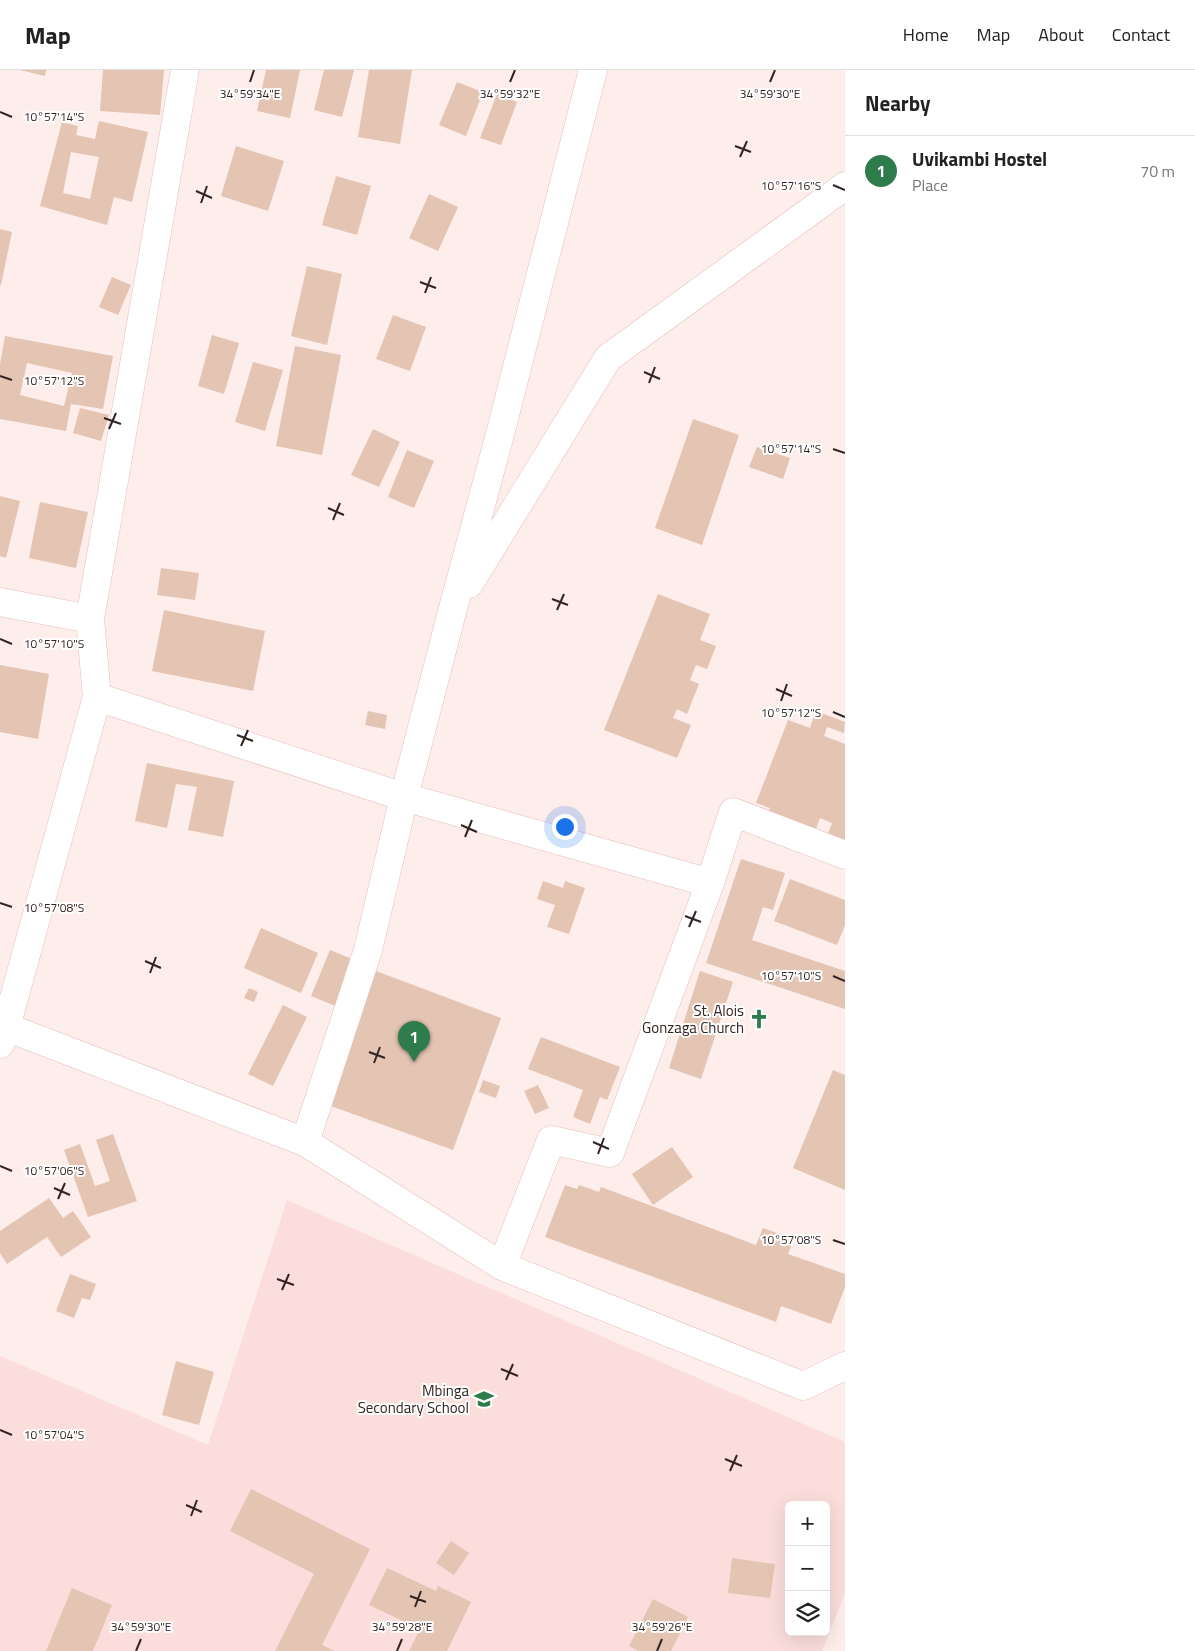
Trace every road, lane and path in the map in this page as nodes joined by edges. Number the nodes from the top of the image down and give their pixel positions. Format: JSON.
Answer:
{"nodes":[{"id":1,"x":185,"y":70,"type":"edge"},
{"id":2,"x":593,"y":70,"type":"edge"},
{"id":3,"x":845,"y":186,"type":"edge"},
{"id":4,"x":0,"y":602,"type":"edge"},
{"id":5,"x":452,"y":612,"type":"junction"},
{"id":6,"x":90,"y":619,"type":"junction"},
{"id":7,"x":97,"y":697,"type":"junction"},
{"id":8,"x":404,"y":798,"type":"junction"},
{"id":9,"x":845,"y":855,"type":"edge"},
{"id":10,"x":710,"y":883,"type":"junction"},
{"id":11,"x":3,"y":1036,"type":"edge"},
{"id":12,"x":305,"y":1142,"type":"junction"},
{"id":13,"x":502,"y":1266,"type":"junction"},
{"id":14,"x":845,"y":1366,"type":"edge"}],
"edges":[{"from":1,"to":6,"type":"street"},
{"from":2,"to":5,"type":"street"},
{"from":3,"to":5,"type":"street"},
{"from":4,"to":6,"type":"street"},
{"from":5,"to":8,"type":"street"},
{"from":6,"to":7,"type":"street"},
{"from":7,"to":8,"type":"street"},
{"from":7,"to":11,"type":"street"},
{"from":8,"to":10,"type":"street"},
{"from":8,"to":12,"type":"street"},
{"from":9,"to":10,"type":"street"},
{"from":10,"to":13,"type":"street"},
{"from":11,"to":12,"type":"street"},
{"from":12,"to":13,"type":"street"},
{"from":13,"to":14,"type":"street"}]}
